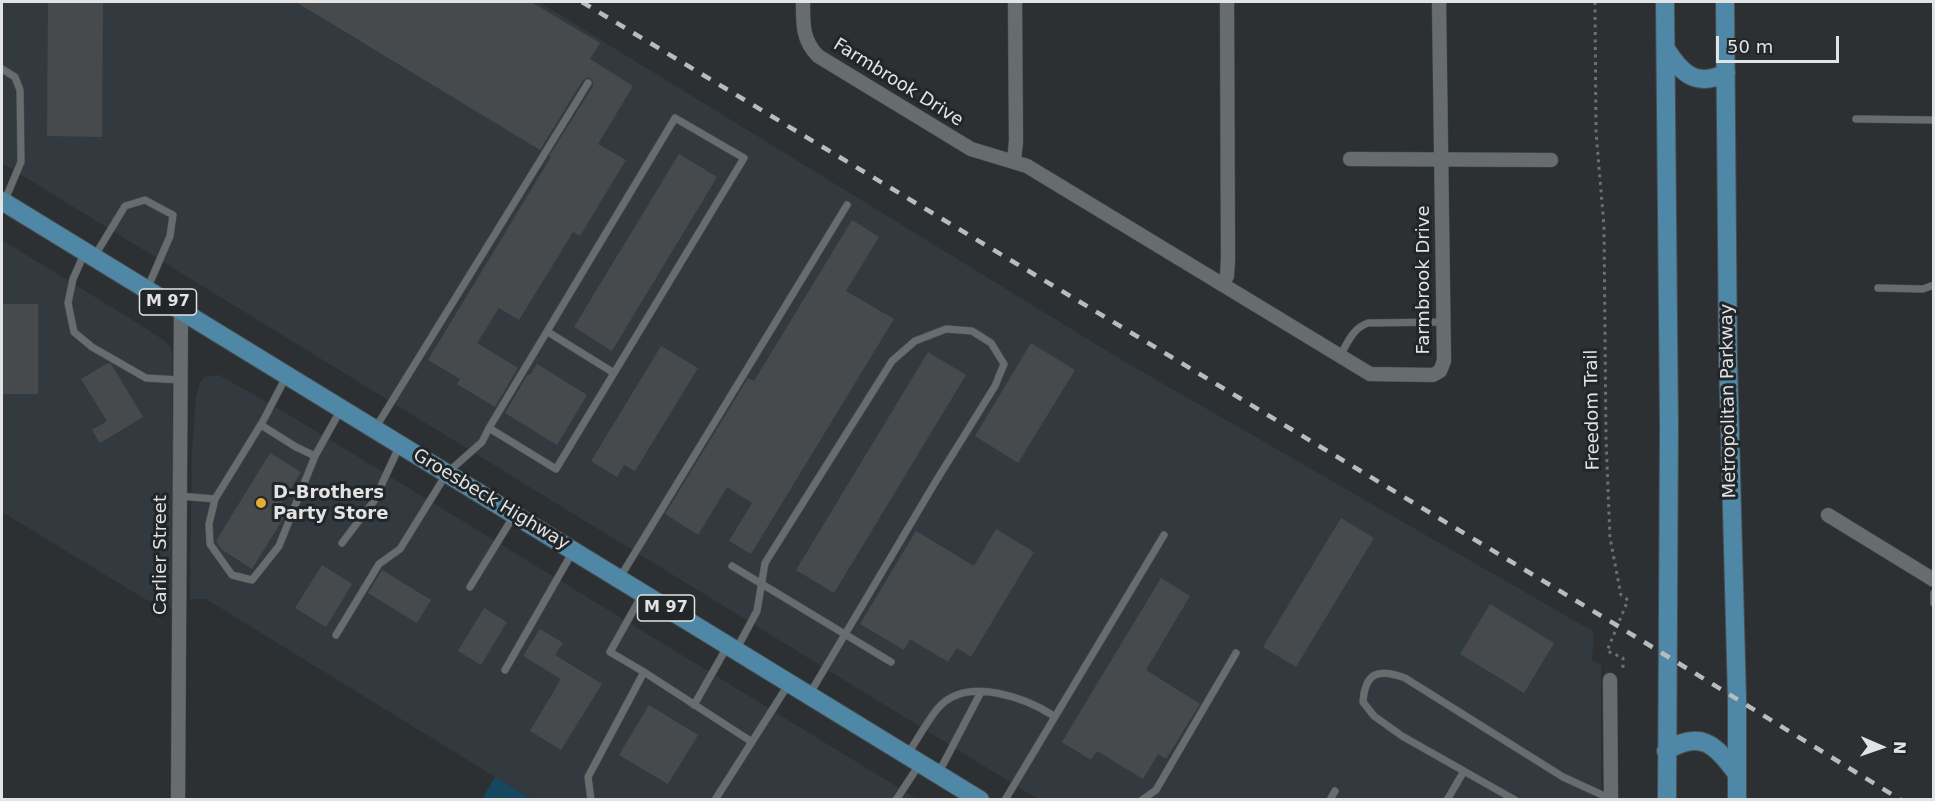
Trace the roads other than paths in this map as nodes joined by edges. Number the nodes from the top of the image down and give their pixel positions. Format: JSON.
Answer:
{"nodes":[{"id":1,"x":803,"y":2,"type":"edge"},
{"id":2,"x":1015,"y":2,"type":"edge"},
{"id":3,"x":1227,"y":2,"type":"edge"},
{"id":4,"x":1439,"y":2,"type":"edge"},
{"id":5,"x":1665,"y":2,"type":"edge"},
{"id":6,"x":1725,"y":2,"type":"edge"},
{"id":7,"x":1666,"y":49,"type":"junction"},
{"id":8,"x":2,"y":69,"type":"edge"},
{"id":9,"x":1725,"y":74,"type":"junction"},
{"id":10,"x":588,"y":83,"type":"dead end"},
{"id":11,"x":1856,"y":119,"type":"dead end"},
{"id":12,"x":1934,"y":120,"type":"edge"},
{"id":13,"x":1350,"y":159,"type":"dead end"},
{"id":14,"x":1441,"y":159,"type":"junction"},
{"id":15,"x":1551,"y":159,"type":"dead end"},
{"id":16,"x":1014,"y":161,"type":"junction"},
{"id":17,"x":3,"y":202,"type":"edge"},
{"id":18,"x":846,"y":205,"type":"dead end"},
{"id":19,"x":89,"y":255,"type":"junction"},
{"id":20,"x":1222,"y":284,"type":"junction"},
{"id":21,"x":1934,"y":285,"type":"edge"},
{"id":22,"x":1878,"y":288,"type":"dead end"},
{"id":23,"x":147,"y":290,"type":"junction"},
{"id":24,"x":181,"y":311,"type":"junction"},
{"id":25,"x":1444,"y":322,"type":"junction"},
{"id":26,"x":548,"y":332,"type":"junction"},
{"id":27,"x":1339,"y":357,"type":"junction"},
{"id":28,"x":614,"y":373,"type":"junction"},
{"id":29,"x":287,"y":375,"type":"junction"},
{"id":30,"x":180,"y":380,"type":"junction"},
{"id":31,"x":342,"y":409,"type":"junction"},
{"id":32,"x":261,"y":424,"type":"junction"},
{"id":33,"x":375,"y":429,"type":"junction"},
{"id":34,"x":489,"y":429,"type":"junction"},
{"id":35,"x":400,"y":445,"type":"junction"},
{"id":36,"x":315,"y":456,"type":"junction"},
{"id":37,"x":447,"y":473,"type":"junction"},
{"id":38,"x":180,"y":496,"type":"junction"},
{"id":39,"x":216,"y":499,"type":"junction"},
{"id":40,"x":514,"y":515,"type":"junction"},
{"id":41,"x":1828,"y":515,"type":"dead end"},
{"id":42,"x":1164,"y":535,"type":"dead end"},
{"id":43,"x":342,"y":543,"type":"dead end"},
{"id":44,"x":573,"y":551,"type":"junction"},
{"id":45,"x":732,"y":566,"type":"dead end"},
{"id":46,"x":619,"y":579,"type":"junction"},
{"id":47,"x":1934,"y":580,"type":"edge"},
{"id":48,"x":761,"y":584,"type":"junction"},
{"id":49,"x":470,"y":587,"type":"dead end"},
{"id":50,"x":643,"y":593,"type":"junction"},
{"id":51,"x":1934,"y":593,"type":"edge"},
{"id":52,"x":1934,"y":603,"type":"edge"},
{"id":53,"x":336,"y":635,"type":"dead end"},
{"id":54,"x":845,"y":635,"type":"junction"},
{"id":55,"x":732,"y":648,"type":"junction"},
{"id":56,"x":1236,"y":653,"type":"dead end"},
{"id":57,"x":891,"y":662,"type":"dead end"},
{"id":58,"x":505,"y":670,"type":"dead end"},
{"id":59,"x":644,"y":672,"type":"junction"},
{"id":60,"x":1616,"y":681,"type":"road end"},
{"id":61,"x":789,"y":683,"type":"junction"},
{"id":62,"x":981,"y":692,"type":"junction"},
{"id":63,"x":809,"y":695,"type":"junction"},
{"id":64,"x":694,"y":705,"type":"junction"},
{"id":65,"x":1054,"y":716,"type":"junction"},
{"id":66,"x":752,"y":742,"type":"junction"},
{"id":67,"x":1666,"y":751,"type":"junction"},
{"id":68,"x":914,"y":759,"type":"junction"},
{"id":69,"x":1464,"y":771,"type":"junction"},
{"id":70,"x":938,"y":774,"type":"junction"},
{"id":71,"x":1737,"y":774,"type":"junction"},
{"id":72,"x":1335,"y":791,"type":"dead end"},
{"id":73,"x":974,"y":798,"type":"edge"},
{"id":74,"x":1611,"y":799,"type":"edge"},
{"id":75,"x":178,"y":800,"type":"edge"},
{"id":76,"x":591,"y":800,"type":"edge"},
{"id":77,"x":715,"y":800,"type":"edge"},
{"id":78,"x":896,"y":800,"type":"edge"},
{"id":79,"x":1005,"y":800,"type":"edge"},
{"id":80,"x":1142,"y":800,"type":"edge"},
{"id":81,"x":1330,"y":800,"type":"edge"},
{"id":82,"x":1447,"y":800,"type":"edge"},
{"id":83,"x":1515,"y":800,"type":"edge"},
{"id":84,"x":1667,"y":800,"type":"edge"},
{"id":85,"x":1737,"y":800,"type":"edge"}],
"edges":[{"from":1,"to":16,"type":"street","name":"Farmbrook Drive"},
{"from":2,"to":16,"type":"street"},
{"from":3,"to":20,"type":"street"},
{"from":4,"to":14,"type":"street","name":"Farmbrook Drive"},
{"from":5,"to":7,"type":"main road"},
{"from":6,"to":9,"type":"main road","name":"Metropolitan Parkway"},
{"from":7,"to":9,"type":"main road"},
{"from":7,"to":67,"type":"main road"},
{"from":8,"to":17,"type":"lane"},
{"from":9,"to":71,"type":"main road","name":"Metropolitan Parkway"},
{"from":10,"to":33,"type":"lane"},
{"from":11,"to":12,"type":"lane"},
{"from":13,"to":14,"type":"street"},
{"from":14,"to":15,"type":"street"},
{"from":14,"to":25,"type":"street","name":"Farmbrook Drive"},
{"from":16,"to":20,"type":"street","name":"Farmbrook Drive"},
{"from":17,"to":19,"type":"main road","name":"Groesbeck Highway","number":"M 97"},
{"from":18,"to":46,"type":"lane"},
{"from":19,"to":23,"type":"main road","name":"Groesbeck Highway","number":"M 97"},
{"from":19,"to":23,"type":"lane"},
{"from":19,"to":30,"type":"lane"},
{"from":20,"to":27,"type":"street","name":"Farmbrook Drive"},
{"from":21,"to":22,"type":"lane"},
{"from":23,"to":24,"type":"main road","name":"Groesbeck Highway","number":"M 97"},
{"from":24,"to":29,"type":"main road","name":"Groesbeck Highway","number":"M 97"},
{"from":24,"to":30,"type":"street","name":"Carlier Street"},
{"from":25,"to":27,"type":"lane"},
{"from":25,"to":27,"type":"street","name":"Farmbrook Drive"},
{"from":26,"to":28,"type":"lane"},
{"from":26,"to":28,"type":"lane"},
{"from":26,"to":34,"type":"lane"},
{"from":28,"to":34,"type":"lane"},
{"from":29,"to":31,"type":"main road","name":"Groesbeck Highway","number":"M 97"},
{"from":29,"to":32,"type":"lane"},
{"from":30,"to":38,"type":"street","name":"Carlier Street"},
{"from":31,"to":33,"type":"main road","name":"Groesbeck Highway","number":"M 97"},
{"from":31,"to":36,"type":"lane"},
{"from":32,"to":36,"type":"lane"},
{"from":32,"to":39,"type":"lane"},
{"from":33,"to":35,"type":"main road","name":"Groesbeck Highway","number":"M 97"},
{"from":34,"to":37,"type":"lane"},
{"from":35,"to":37,"type":"main road","name":"Groesbeck Highway","number":"M 97"},
{"from":35,"to":43,"type":"lane"},
{"from":36,"to":39,"type":"lane"},
{"from":37,"to":40,"type":"main road","name":"Groesbeck Highway","number":"M 97"},
{"from":37,"to":53,"type":"lane"},
{"from":38,"to":39,"type":"lane"},
{"from":38,"to":75,"type":"street","name":"Carlier Street"},
{"from":40,"to":44,"type":"main road","name":"Groesbeck Highway","number":"M 97"},
{"from":40,"to":49,"type":"lane"},
{"from":41,"to":47,"type":"street"},
{"from":42,"to":65,"type":"lane"},
{"from":44,"to":46,"type":"main road","name":"Groesbeck Highway","number":"M 97"},
{"from":44,"to":58,"type":"lane"},
{"from":45,"to":48,"type":"lane"},
{"from":46,"to":50,"type":"main road","name":"Groesbeck Highway","number":"M 97"},
{"from":48,"to":54,"type":"lane"},
{"from":48,"to":54,"type":"lane"},
{"from":48,"to":55,"type":"lane"},
{"from":50,"to":55,"type":"main road","name":"Groesbeck Highway","number":"M 97"},
{"from":50,"to":59,"type":"lane"},
{"from":51,"to":52,"type":"lane"},
{"from":54,"to":57,"type":"lane"},
{"from":54,"to":63,"type":"lane"},
{"from":55,"to":61,"type":"main road","name":"Groesbeck Highway","number":"M 97"},
{"from":55,"to":64,"type":"lane"},
{"from":56,"to":80,"type":"lane"},
{"from":59,"to":64,"type":"lane"},
{"from":59,"to":76,"type":"lane"},
{"from":60,"to":74,"type":"street"},
{"from":61,"to":63,"type":"main road","name":"Groesbeck Highway","number":"M 97"},
{"from":61,"to":66,"type":"lane"},
{"from":62,"to":65,"type":"lane"},
{"from":62,"to":68,"type":"lane"},
{"from":62,"to":70,"type":"lane"},
{"from":63,"to":68,"type":"main road","name":"Groesbeck Highway","number":"M 97"},
{"from":64,"to":66,"type":"lane"},
{"from":65,"to":79,"type":"lane"},
{"from":66,"to":77,"type":"lane"},
{"from":67,"to":71,"type":"main road"},
{"from":67,"to":84,"type":"main road"},
{"from":68,"to":70,"type":"main road","name":"Groesbeck Highway","number":"M 97"},
{"from":68,"to":78,"type":"lane"},
{"from":69,"to":74,"type":"lane"},
{"from":69,"to":82,"type":"lane"},
{"from":69,"to":83,"type":"lane"},
{"from":70,"to":73,"type":"main road","name":"Groesbeck Highway","number":"M 97"},
{"from":71,"to":85,"type":"main road","name":"Metropolitan Parkway"},
{"from":72,"to":81,"type":"lane"}]}
